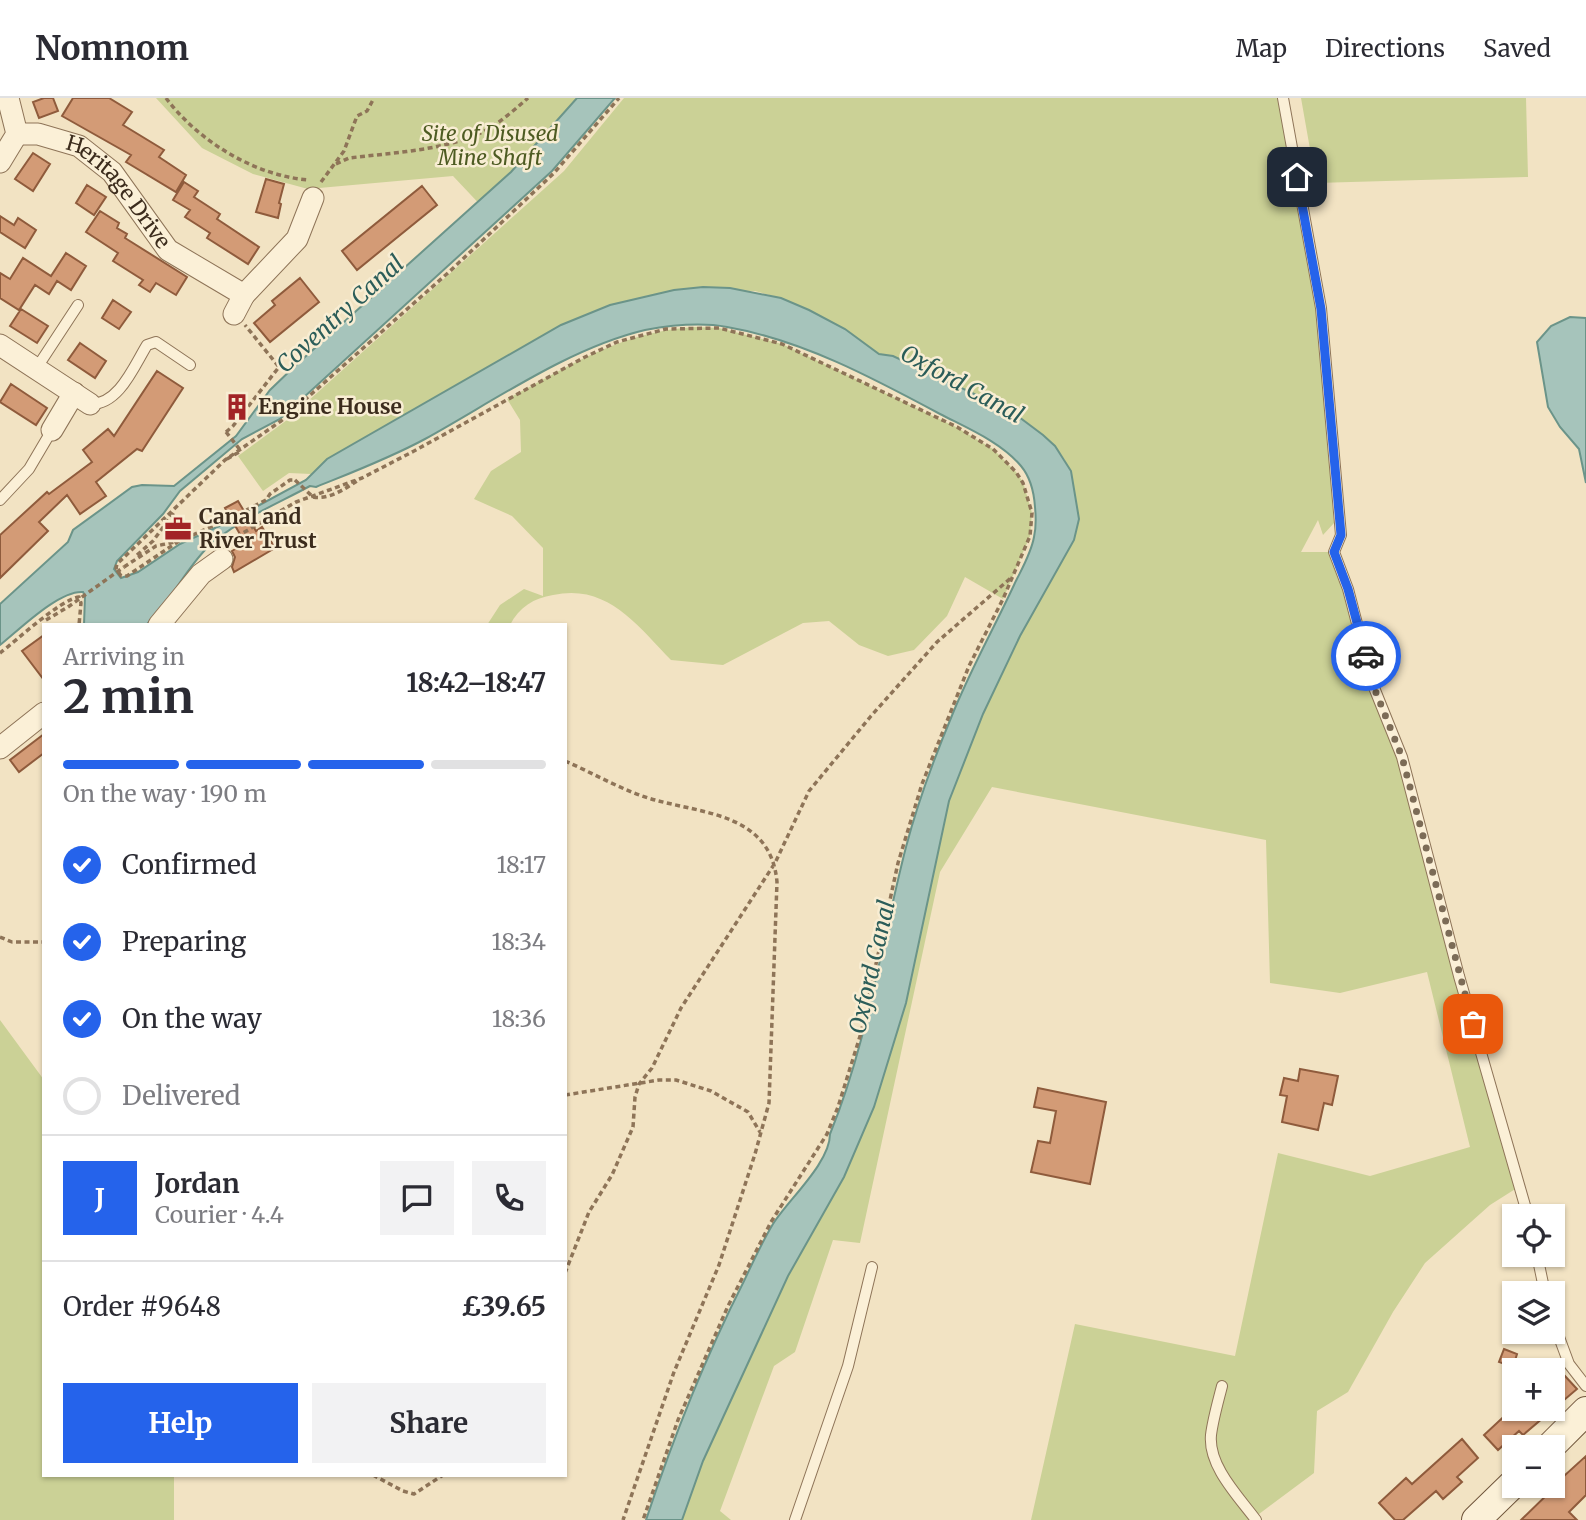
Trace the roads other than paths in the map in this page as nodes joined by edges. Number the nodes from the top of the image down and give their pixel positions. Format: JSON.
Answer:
{"nodes":[{"id":1,"x":8,"y":98,"type":"edge"},
{"id":2,"x":1283,"y":98,"type":"edge"},
{"id":3,"x":17,"y":134,"type":"junction"},
{"id":4,"x":0,"y":162,"type":"edge"},
{"id":5,"x":317,"y":189,"type":"road end"},
{"id":6,"x":244,"y":295,"type":"junction"},
{"id":7,"x":78,"y":305,"type":"dead end"},
{"id":8,"x":234,"y":314,"type":"road end"},
{"id":9,"x":0,"y":345,"type":"edge"},
{"id":10,"x":190,"y":365,"type":"dead end"},
{"id":11,"x":36,"y":369,"type":"junction"},
{"id":12,"x":82,"y":399,"type":"junction"},
{"id":13,"x":52,"y":430,"type":"joint"},
{"id":14,"x":0,"y":500,"type":"edge"},
{"id":15,"x":224,"y":550,"type":"road end"},
{"id":16,"x":161,"y":623,"type":"edge"},
{"id":17,"x":42,"y":715,"type":"edge"},
{"id":18,"x":0,"y":747,"type":"edge"},
{"id":19,"x":1525,"y":1204,"type":"edge"},
{"id":20,"x":872,"y":1266,"type":"dead end"},
{"id":21,"x":1562,"y":1344,"type":"edge"},
{"id":22,"x":1222,"y":1386,"type":"dead end"},
{"id":23,"x":1586,"y":1386,"type":"edge"},
{"id":24,"x":1586,"y":1411,"type":"edge"},
{"id":25,"x":1562,"y":1435,"type":"edge"},
{"id":26,"x":1502,"y":1495,"type":"edge"},
{"id":27,"x":795,"y":1520,"type":"edge"},
{"id":28,"x":1256,"y":1520,"type":"edge"},
{"id":29,"x":1476,"y":1520,"type":"edge"}],
"edges":[{"from":1,"to":3,"type":"street"},
{"from":2,"to":19,"type":"lane"},
{"from":3,"to":4,"type":"street"},
{"from":3,"to":6,"type":"street","name":"Heritage Drive"},
{"from":5,"to":6,"type":"street"},
{"from":6,"to":8,"type":"street"},
{"from":7,"to":11,"type":"lane"},
{"from":9,"to":11,"type":"street"},
{"from":10,"to":12,"type":"lane"},
{"from":11,"to":12,"type":"street"},
{"from":12,"to":13,"type":"street"},
{"from":13,"to":14,"type":"lane"},
{"from":15,"to":16,"type":"street"},
{"from":17,"to":18,"type":"street"},
{"from":20,"to":27,"type":"lane"},
{"from":21,"to":23,"type":"lane"},
{"from":22,"to":28,"type":"lane"},
{"from":24,"to":25,"type":"main road"},
{"from":26,"to":29,"type":"main road"}]}
